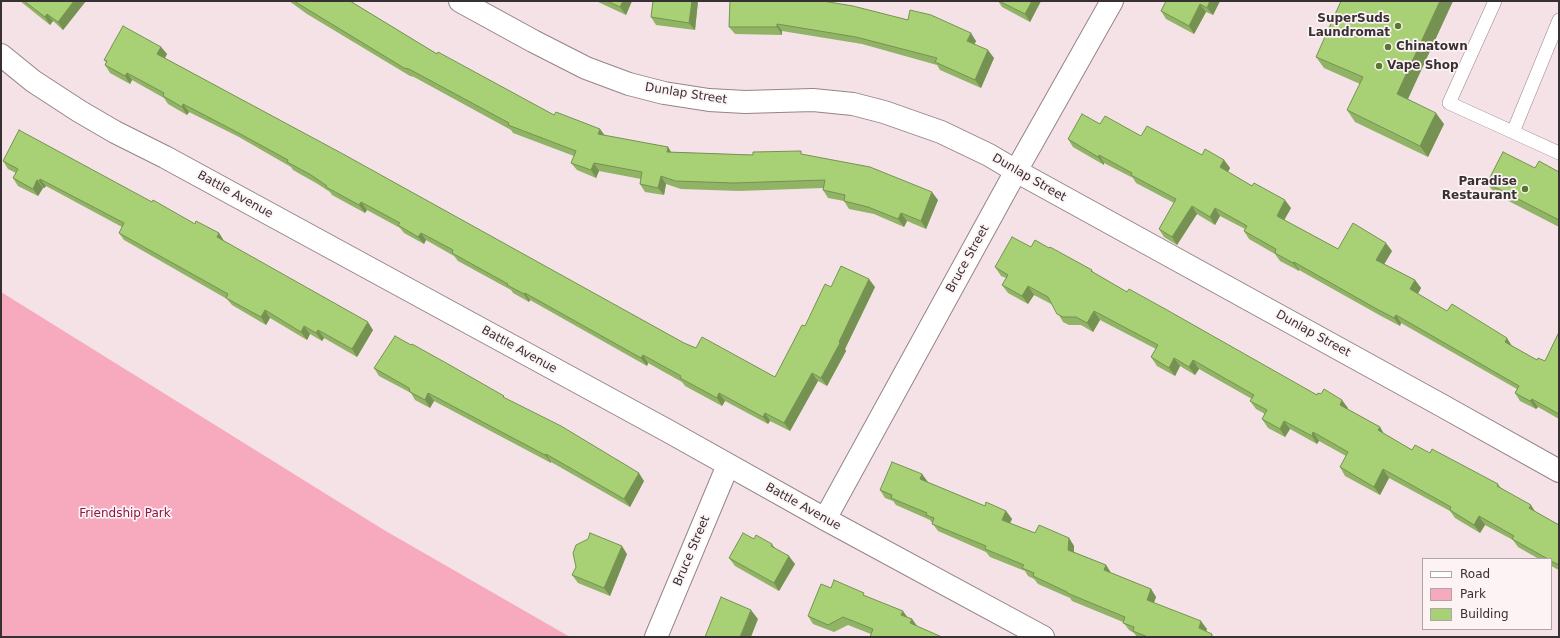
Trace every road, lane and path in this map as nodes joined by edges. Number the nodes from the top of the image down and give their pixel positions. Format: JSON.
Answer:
{"nodes":[{"id":1,"x":460,"y":1,"type":"edge"},
{"id":2,"x":1112,"y":1,"type":"edge"},
{"id":3,"x":1495,"y":1,"type":"edge"},
{"id":4,"x":1559,"y":20,"type":"edge"},
{"id":5,"x":1,"y":55,"type":"edge"},
{"id":6,"x":1513,"y":132,"type":"junction"},
{"id":7,"x":1559,"y":153,"type":"edge"},
{"id":8,"x":1016,"y":171,"type":"junction"},
{"id":9,"x":728,"y":465,"type":"junction"},
{"id":10,"x":1559,"y":471,"type":"edge"},
{"id":11,"x":825,"y":519,"type":"junction"},
{"id":12,"x":656,"y":637,"type":"edge"},
{"id":13,"x":1043,"y":637,"type":"edge"}],
"edges":[{"from":1,"to":8,"type":"street","name":"Dunlap Street"},
{"from":2,"to":8,"type":"street","name":"Bruce Street"},
{"from":3,"to":6,"type":"lane"},
{"from":4,"to":6,"type":"lane"},
{"from":5,"to":9,"type":"street","name":"Battle Avenue"},
{"from":6,"to":7,"type":"lane"},
{"from":8,"to":10,"type":"street","name":"Dunlap Street"},
{"from":8,"to":11,"type":"street","name":"Bruce Street"},
{"from":9,"to":11,"type":"street","name":"Battle Avenue"},
{"from":9,"to":12,"type":"street","name":"Bruce Street"},
{"from":11,"to":13,"type":"street","name":"Battle Avenue"}]}
